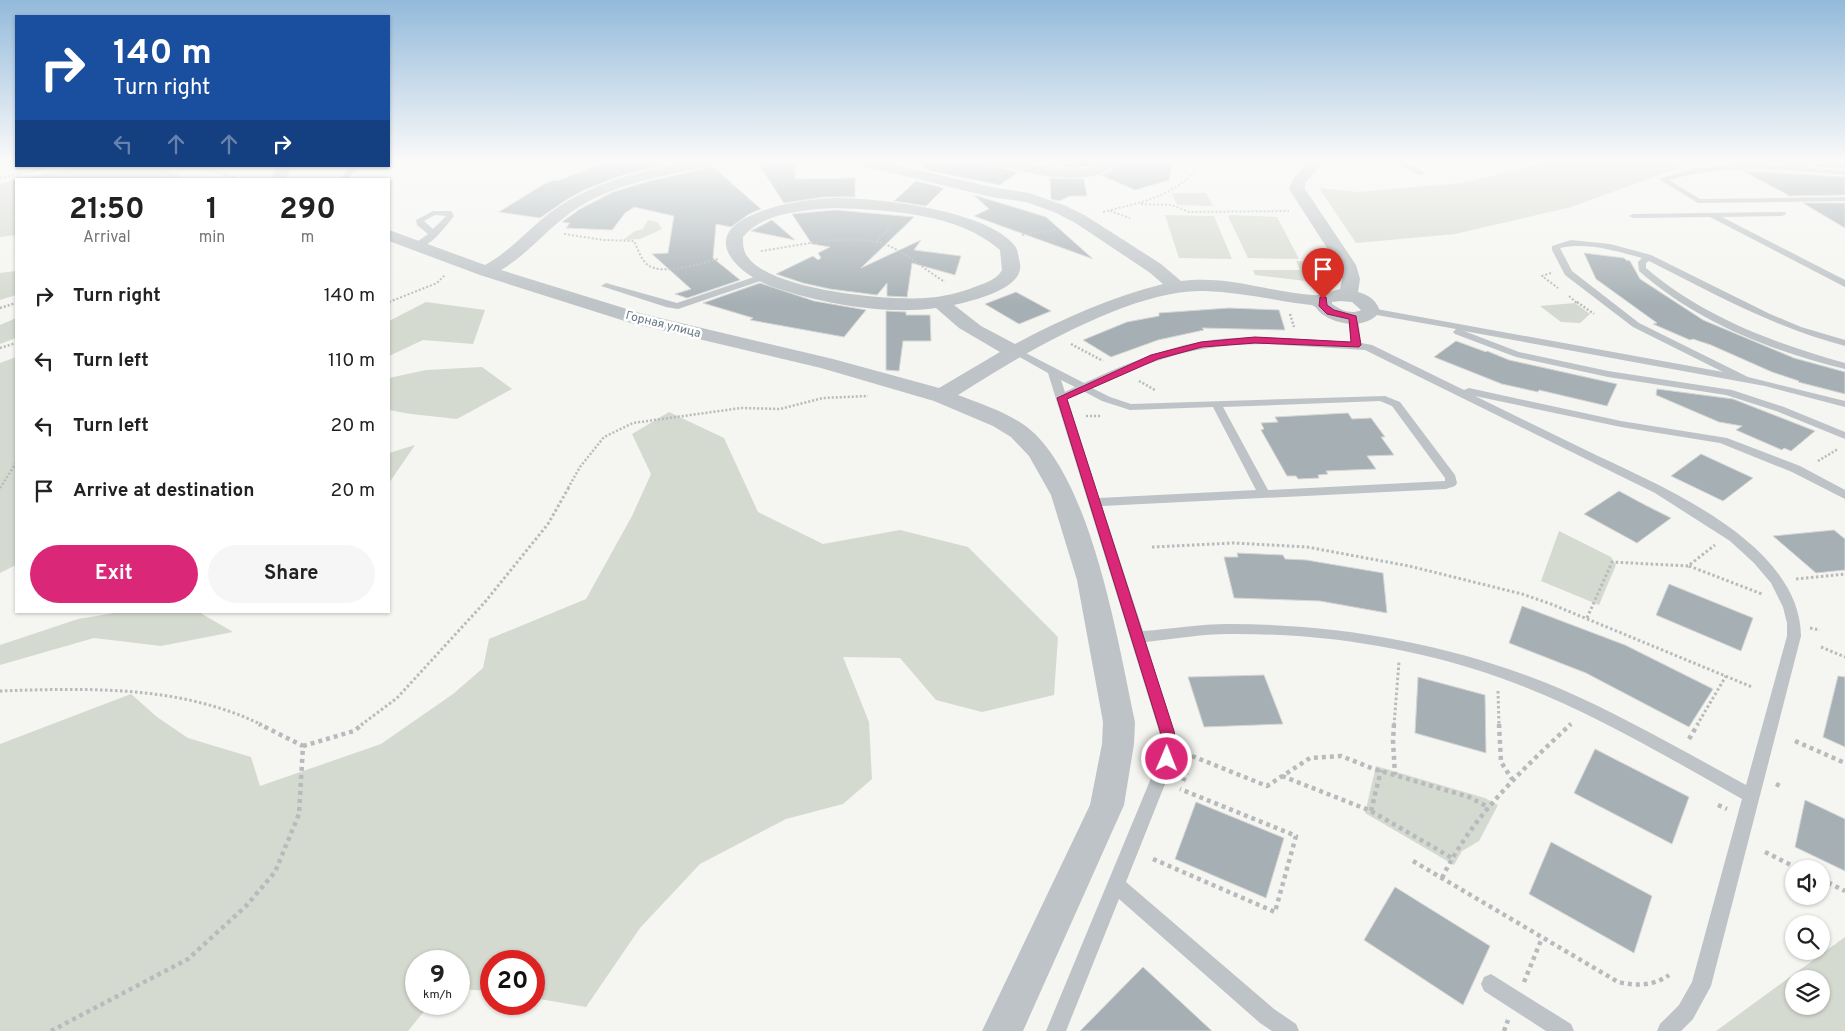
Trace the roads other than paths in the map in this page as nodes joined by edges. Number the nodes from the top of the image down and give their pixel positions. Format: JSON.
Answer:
{"nodes":[{"id":1,"x":568,"y":208,"type":"edge"},
{"id":2,"x":791,"y":208,"type":"edge"},
{"id":3,"x":898,"y":208,"type":"edge"},
{"id":4,"x":1055,"y":208,"type":"edge"},
{"id":5,"x":1310,"y":208,"type":"edge"},
{"id":6,"x":1782,"y":214,"type":"dead end"},
{"id":7,"x":1712,"y":215,"type":"junction"},
{"id":8,"x":1633,"y":216,"type":"dead end"},
{"id":9,"x":390,"y":234,"type":"edge"},
{"id":10,"x":434,"y":235,"type":"dead end"},
{"id":11,"x":417,"y":246,"type":"junction"},
{"id":12,"x":1648,"y":257,"type":"junction"},
{"id":13,"x":486,"y":272,"type":"junction"},
{"id":14,"x":763,"y":277,"type":"junction"},
{"id":15,"x":1845,"y":284,"type":"edge"},
{"id":16,"x":606,"y":286,"type":"dead end"},
{"id":17,"x":1177,"y":287,"type":"junction"},
{"id":18,"x":1348,"y":296,"type":"junction"},
{"id":19,"x":941,"y":302,"type":"junction"},
{"id":20,"x":1322,"y":302,"type":"junction"},
{"id":21,"x":1371,"y":311,"type":"junction"},
{"id":22,"x":1353,"y":318,"type":"junction"},
{"id":23,"x":1430,"y":322,"type":"junction"},
{"id":24,"x":1845,"y":343,"type":"edge"},
{"id":25,"x":1356,"y":345,"type":"junction"},
{"id":26,"x":1014,"y":351,"type":"junction"},
{"id":27,"x":1845,"y":366,"type":"edge"},
{"id":28,"x":1053,"y":371,"type":"junction"},
{"id":29,"x":1745,"y":379,"type":"junction"},
{"id":30,"x":1450,"y":386,"type":"junction"},
{"id":31,"x":1084,"y":388,"type":"junction"},
{"id":32,"x":942,"y":396,"type":"junction"},
{"id":33,"x":1062,"y":398,"type":"junction"},
{"id":34,"x":1845,"y":404,"type":"edge"},
{"id":35,"x":1217,"y":405,"type":"junction"},
{"id":36,"x":1845,"y":436,"type":"edge"},
{"id":37,"x":1264,"y":494,"type":"junction"},
{"id":38,"x":1845,"y":495,"type":"edge"},
{"id":39,"x":1095,"y":502,"type":"junction"},
{"id":40,"x":1137,"y":637,"type":"junction"},
{"id":41,"x":1752,"y":796,"type":"junction"},
{"id":42,"x":1116,"y":885,"type":"junction"},
{"id":43,"x":1490,"y":984,"type":"dead end"},
{"id":44,"x":1002,"y":1031,"type":"edge"},
{"id":45,"x":1056,"y":1031,"type":"edge"},
{"id":46,"x":1289,"y":1031,"type":"edge"},
{"id":47,"x":1564,"y":1031,"type":"edge"},
{"id":48,"x":1668,"y":1031,"type":"edge"}],
"edges":[{"from":1,"to":13,"type":"street"},
{"from":2,"to":14,"type":"street"},
{"from":3,"to":19,"type":"street"},
{"from":4,"to":17,"type":"street"},
{"from":5,"to":18,"type":"street"},
{"from":6,"to":7,"type":"lane"},
{"from":7,"to":8,"type":"lane"},
{"from":7,"to":15,"type":"lane"},
{"from":9,"to":11,"type":"street","name":"Горная улица"},
{"from":10,"to":11,"type":"lane"},
{"from":11,"to":13,"type":"street","name":"Горная улица"},
{"from":12,"to":24,"type":"lane"},
{"from":12,"to":27,"type":"lane"},
{"from":12,"to":29,"type":"lane"},
{"from":13,"to":32,"type":"street","name":"Горная улица"},
{"from":14,"to":16,"type":"lane"},
{"from":14,"to":19,"type":"street"},
{"from":17,"to":20,"type":"street"},
{"from":17,"to":26,"type":"street"},
{"from":18,"to":20,"type":"street"},
{"from":18,"to":21,"type":"street"},
{"from":19,"to":26,"type":"street"},
{"from":20,"to":22,"type":"street"},
{"from":21,"to":22,"type":"street"},
{"from":21,"to":23,"type":"lane"},
{"from":22,"to":25,"type":"lane"},
{"from":23,"to":29,"type":"lane"},
{"from":23,"to":36,"type":"lane"},
{"from":25,"to":30,"type":"lane"},
{"from":25,"to":31,"type":"lane"},
{"from":26,"to":28,"type":"lane"},
{"from":26,"to":32,"type":"street"},
{"from":28,"to":31,"type":"lane"},
{"from":28,"to":33,"type":"lane"},
{"from":29,"to":34,"type":"lane"},
{"from":30,"to":38,"type":"lane"},
{"from":30,"to":41,"type":"lane"},
{"from":31,"to":33,"type":"lane"},
{"from":31,"to":35,"type":"lane"},
{"from":32,"to":44,"type":"street","name":"Горная улица"},
{"from":33,"to":39,"type":"lane"},
{"from":35,"to":37,"type":"lane"},
{"from":35,"to":37,"type":"lane"},
{"from":37,"to":39,"type":"lane"},
{"from":39,"to":40,"type":"lane"},
{"from":40,"to":41,"type":"lane"},
{"from":40,"to":42,"type":"lane"},
{"from":41,"to":48,"type":"lane"},
{"from":42,"to":45,"type":"lane"},
{"from":42,"to":46,"type":"lane"},
{"from":43,"to":47,"type":"lane"}]}
